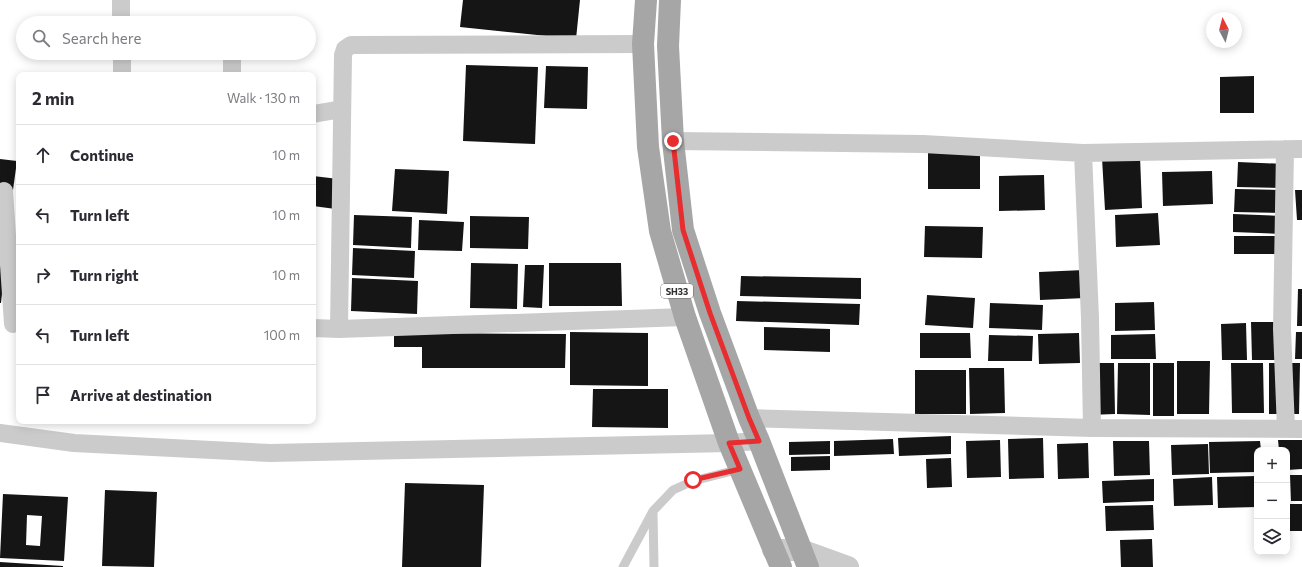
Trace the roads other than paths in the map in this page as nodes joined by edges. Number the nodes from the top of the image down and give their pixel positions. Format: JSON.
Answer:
{"nodes":[{"id":1,"x":121,"y":0,"type":"edge"},
{"id":2,"x":646,"y":0,"type":"edge"},
{"id":3,"x":670,"y":0,"type":"edge"},
{"id":4,"x":121,"y":16,"type":"edge"},
{"id":5,"x":643,"y":44,"type":"junction"},
{"id":6,"x":122,"y":60,"type":"edge"},
{"id":7,"x":232,"y":60,"type":"edge"},
{"id":8,"x":122,"y":72,"type":"edge"},
{"id":9,"x":232,"y":72,"type":"edge"},
{"id":10,"x":342,"y":109,"type":"junction"},
{"id":11,"x":316,"y":113,"type":"edge"},
{"id":12,"x":673,"y":141,"type":"junction"},
{"id":13,"x":1293,"y":149,"type":"edge"},
{"id":14,"x":1083,"y":153,"type":"junction"},
{"id":15,"x":8,"y":190,"type":"edge"},
{"id":16,"x":685,"y":317,"type":"junction"},
{"id":17,"x":11,"y":324,"type":"edge"},
{"id":18,"x":316,"y":328,"type":"edge"},
{"id":19,"x":338,"y":329,"type":"junction"},
{"id":20,"x":749,"y":418,"type":"junction"},
{"id":21,"x":1092,"y":428,"type":"junction"},
{"id":22,"x":1294,"y":429,"type":"edge"},
{"id":23,"x":0,"y":433,"type":"edge"},
{"id":24,"x":759,"y":441,"type":"junction"},
{"id":25,"x":729,"y":443,"type":"junction"},
{"id":26,"x":740,"y":469,"type":"junction"},
{"id":27,"x":653,"y":511,"type":"junction"},
{"id":28,"x":777,"y":558,"type":"edge"},
{"id":29,"x":805,"y":559,"type":"edge"},
{"id":30,"x":623,"y":567,"type":"edge"},
{"id":31,"x":654,"y":567,"type":"edge"},
{"id":32,"x":848,"y":567,"type":"edge"}],
"edges":[{"from":1,"to":4,"type":"street"},
{"from":2,"to":5,"type":"main road","number":"SH33"},
{"from":3,"to":12,"type":"main road","number":"SH33"},
{"from":5,"to":10,"type":"street"},
{"from":5,"to":16,"type":"main road","number":"SH33"},
{"from":6,"to":8,"type":"street"},
{"from":7,"to":9,"type":"street"},
{"from":10,"to":11,"type":"street"},
{"from":10,"to":19,"type":"street"},
{"from":12,"to":14,"type":"street"},
{"from":12,"to":20,"type":"main road","number":"SH33"},
{"from":13,"to":14,"type":"street"},
{"from":13,"to":22,"type":"street"},
{"from":14,"to":21,"type":"street"},
{"from":15,"to":17,"type":"street"},
{"from":16,"to":19,"type":"street"},
{"from":16,"to":25,"type":"main road","number":"SH33"},
{"from":18,"to":19,"type":"street"},
{"from":20,"to":21,"type":"street"},
{"from":20,"to":24,"type":"main road","number":"SH33"},
{"from":21,"to":22,"type":"street"},
{"from":23,"to":25,"type":"street"},
{"from":24,"to":25,"type":"street"},
{"from":24,"to":29,"type":"main road","number":"SH33"},
{"from":25,"to":26,"type":"main road","number":"SH33"},
{"from":26,"to":27,"type":"lane"},
{"from":26,"to":28,"type":"main road","number":"SH33"},
{"from":27,"to":30,"type":"lane"},
{"from":27,"to":31,"type":"lane"},
{"from":28,"to":29,"type":"street"},
{"from":29,"to":32,"type":"street"}]}
